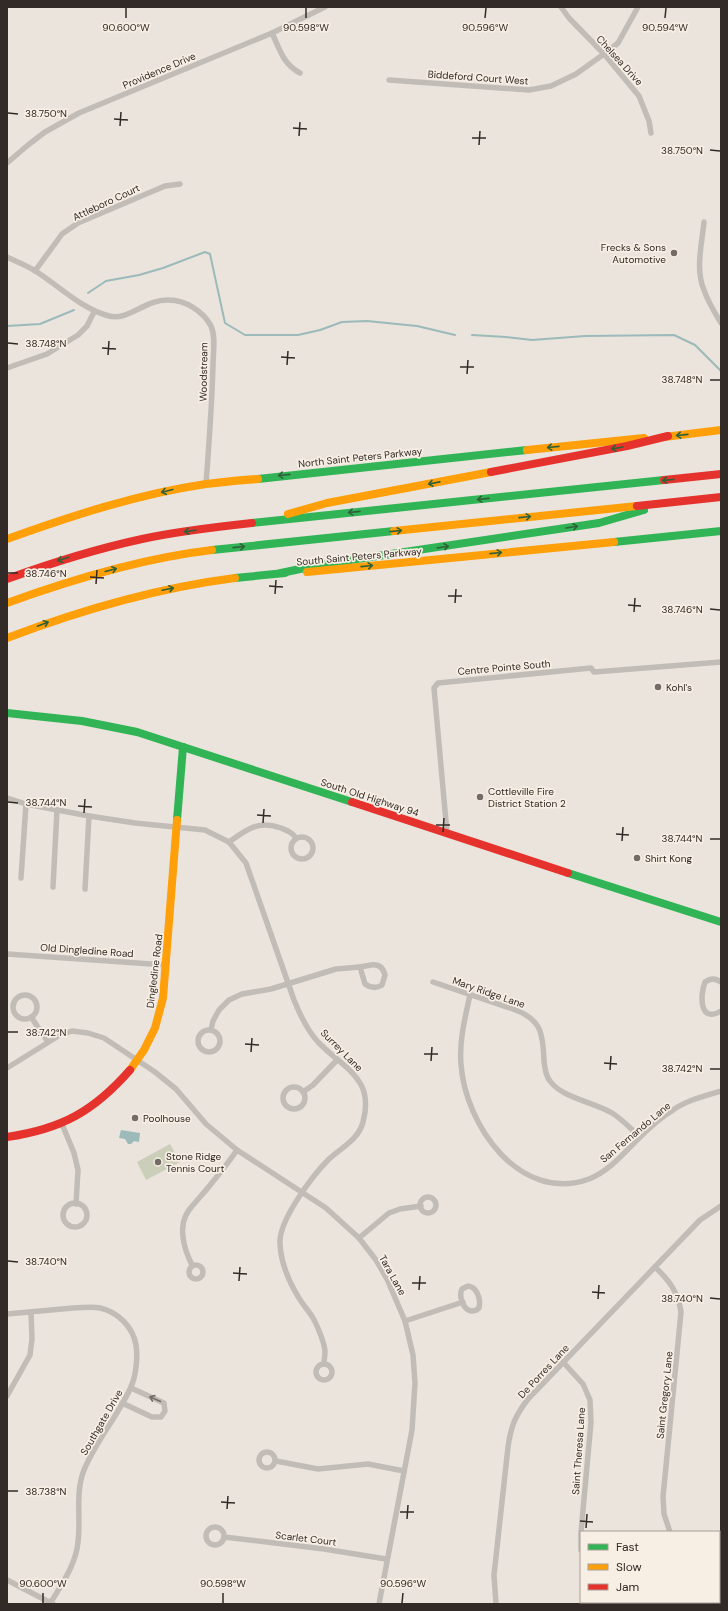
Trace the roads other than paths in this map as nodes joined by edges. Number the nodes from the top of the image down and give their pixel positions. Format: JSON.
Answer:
{"nodes":[{"id":1,"x":325,"y":7,"type":"edge"},
{"id":2,"x":560,"y":7,"type":"edge"},
{"id":3,"x":638,"y":7,"type":"edge"},
{"id":4,"x":272,"y":33,"type":"junction"},
{"id":5,"x":604,"y":54,"type":"junction"},
{"id":6,"x":300,"y":73,"type":"dead end"},
{"id":7,"x":389,"y":80,"type":"dead end"},
{"id":8,"x":651,"y":133,"type":"dead end"},
{"id":9,"x":7,"y":163,"type":"edge"},
{"id":10,"x":180,"y":184,"type":"dead end"},
{"id":11,"x":704,"y":222,"type":"dead end"},
{"id":12,"x":7,"y":257,"type":"edge"},
{"id":13,"x":35,"y":271,"type":"junction"},
{"id":14,"x":94,"y":312,"type":"junction"},
{"id":15,"x":721,"y":324,"type":"edge"},
{"id":16,"x":7,"y":368,"type":"edge"},
{"id":17,"x":721,"y":430,"type":"edge"},
{"id":18,"x":668,"y":436,"type":"junction"},
{"id":19,"x":721,"y":474,"type":"edge"},
{"id":20,"x":206,"y":484,"type":"junction"},
{"id":21,"x":721,"y":497,"type":"edge"},
{"id":22,"x":675,"y":502,"type":"junction"},
{"id":23,"x":256,"y":523,"type":"junction"},
{"id":24,"x":721,"y":531,"type":"edge"},
{"id":25,"x":7,"y":539,"type":"edge"},
{"id":26,"x":280,"y":573,"type":"junction"},
{"id":27,"x":7,"y":578,"type":"edge"},
{"id":28,"x":7,"y":602,"type":"edge"},
{"id":29,"x":7,"y":638,"type":"edge"},
{"id":30,"x":721,"y":662,"type":"edge"},
{"id":31,"x":7,"y":714,"type":"edge"},
{"id":32,"x":183,"y":747,"type":"junction"},
{"id":33,"x":7,"y":798,"type":"edge"},
{"id":34,"x":26,"y":804,"type":"junction"},
{"id":35,"x":57,"y":810,"type":"junction"},
{"id":36,"x":89,"y":816,"type":"junction"},
{"id":37,"x":176,"y":828,"type":"junction"},
{"id":38,"x":447,"y":832,"type":"junction"},
{"id":39,"x":296,"y":838,"type":"junction"},
{"id":40,"x":229,"y":842,"type":"junction"},
{"id":41,"x":21,"y":878,"type":"dead end"},
{"id":42,"x":53,"y":887,"type":"dead end"},
{"id":43,"x":84,"y":889,"type":"dead end"},
{"id":44,"x":721,"y":922,"type":"edge"},
{"id":45,"x":7,"y":954,"type":"edge"},
{"id":46,"x":166,"y":965,"type":"junction"},
{"id":47,"x":360,"y":967,"type":"junction"},
{"id":48,"x":432,"y":982,"type":"dead end"},
{"id":49,"x":721,"y":982,"type":"edge"},
{"id":50,"x":288,"y":984,"type":"junction"},
{"id":51,"x":470,"y":995,"type":"junction"},
{"id":52,"x":721,"y":1011,"type":"edge"},
{"id":53,"x":31,"y":1017,"type":"junction"},
{"id":54,"x":211,"y":1030,"type":"junction"},
{"id":55,"x":48,"y":1042,"type":"junction"},
{"id":56,"x":337,"y":1060,"type":"junction"},
{"id":57,"x":137,"y":1061,"type":"junction"},
{"id":58,"x":7,"y":1068,"type":"edge"},
{"id":59,"x":721,"y":1091,"type":"edge"},
{"id":60,"x":303,"y":1092,"type":"junction"},
{"id":61,"x":62,"y":1124,"type":"junction"},
{"id":62,"x":7,"y":1137,"type":"edge"},
{"id":63,"x":640,"y":1137,"type":"junction"},
{"id":64,"x":237,"y":1150,"type":"junction"},
{"id":65,"x":303,"y":1193,"type":"junction"},
{"id":66,"x":76,"y":1204,"type":"junction"},
{"id":67,"x":421,"y":1206,"type":"dead end"},
{"id":68,"x":721,"y":1206,"type":"edge"},
{"id":69,"x":359,"y":1238,"type":"junction"},
{"id":70,"x":192,"y":1265,"type":"dead end"},
{"id":71,"x":655,"y":1267,"type":"junction"},
{"id":72,"x":463,"y":1302,"type":"junction"},
{"id":73,"x":31,"y":1312,"type":"junction"},
{"id":74,"x":7,"y":1314,"type":"edge"},
{"id":75,"x":405,"y":1321,"type":"junction"},
{"id":76,"x":564,"y":1362,"type":"junction"},
{"id":77,"x":324,"y":1364,"type":"dead end"},
{"id":78,"x":131,"y":1388,"type":"junction"},
{"id":79,"x":7,"y":1396,"type":"edge"},
{"id":80,"x":122,"y":1403,"type":"junction"},
{"id":81,"x":276,"y":1461,"type":"dead end"},
{"id":82,"x":404,"y":1471,"type":"junction"},
{"id":83,"x":581,"y":1531,"type":"edge"},
{"id":84,"x":670,"y":1531,"type":"edge"},
{"id":85,"x":224,"y":1537,"type":"dead end"},
{"id":86,"x":386,"y":1559,"type":"junction"},
{"id":87,"x":7,"y":1580,"type":"edge"},
{"id":88,"x":52,"y":1603,"type":"edge"},
{"id":89,"x":379,"y":1604,"type":"edge"},
{"id":90,"x":496,"y":1604,"type":"edge"}],
"edges":[{"from":1,"to":4,"type":"street","name":"Providence Drive"},
{"from":2,"to":5,"type":"street","name":"Chelsea Drive"},
{"from":3,"to":5,"type":"street","name":"Biddeford Court West"},
{"from":4,"to":6,"type":"street"},
{"from":4,"to":9,"type":"street","name":"Providence Drive"},
{"from":5,"to":7,"type":"street","name":"Biddeford Court West"},
{"from":5,"to":8,"type":"street","name":"Chelsea Drive"},
{"from":10,"to":13,"type":"street","name":"Attleboro Court"},
{"from":11,"to":15,"type":"street"},
{"from":12,"to":13,"type":"street","name":"Woodstream"},
{"from":13,"to":14,"type":"street","name":"Woodstream"},
{"from":14,"to":16,"type":"street"},
{"from":14,"to":20,"type":"street","name":"Woodstream"},
{"from":17,"to":18,"type":"main road","name":"North Saint Peters Parkway","one_way":true},
{"from":18,"to":20,"type":"main road","name":"North Saint Peters Parkway","one_way":true},
{"from":18,"to":23,"type":"main road","one_way":true},
{"from":19,"to":23,"type":"main road","one_way":true},
{"from":20,"to":25,"type":"main road","name":"North Saint Peters Parkway","one_way":true},
{"from":21,"to":22,"type":"main road"},
{"from":26,"to":22,"type":"main road","one_way":true},
{"from":28,"to":22,"type":"main road","one_way":true},
{"from":23,"to":27,"type":"main road","one_way":true},
{"from":26,"to":24,"type":"main road","name":"South Saint Peters Parkway","one_way":true},
{"from":29,"to":26,"type":"main road","name":"South Saint Peters Parkway","one_way":true},
{"from":30,"to":38,"type":"street","name":"Centre Pointe South"},
{"from":31,"to":32,"type":"main road","name":"South Old Highway 94"},
{"from":32,"to":37,"type":"main road","name":"Dingledine Road"},
{"from":32,"to":38,"type":"main road","name":"South Old Highway 94"},
{"from":33,"to":34,"type":"street"},
{"from":34,"to":35,"type":"street"},
{"from":34,"to":41,"type":"street"},
{"from":35,"to":36,"type":"street"},
{"from":35,"to":42,"type":"street"},
{"from":36,"to":37,"type":"street"},
{"from":36,"to":43,"type":"street"},
{"from":37,"to":40,"type":"street"},
{"from":37,"to":46,"type":"main road","name":"Dingledine Road"},
{"from":38,"to":44,"type":"main road","name":"South Old Highway 94"},
{"from":39,"to":39,"type":"street"},
{"from":39,"to":40,"type":"street"},
{"from":40,"to":50,"type":"street","name":"Surrey Lane"},
{"from":45,"to":46,"type":"street","name":"Old Dingledine Road"},
{"from":46,"to":57,"type":"main road","name":"Dingledine Road"},
{"from":47,"to":47,"type":"street"},
{"from":47,"to":50,"type":"street"},
{"from":48,"to":51,"type":"street","name":"Mary Ridge Lane"},
{"from":49,"to":52,"type":"street"},
{"from":50,"to":54,"type":"street"},
{"from":50,"to":56,"type":"street","name":"Surrey Lane"},
{"from":51,"to":63,"type":"street","name":"Mary Ridge Lane"},
{"from":51,"to":63,"type":"street","name":"San Fernando Lane"},
{"from":53,"to":53,"type":"street"},
{"from":53,"to":55,"type":"street"},
{"from":54,"to":54,"type":"street"},
{"from":55,"to":57,"type":"street","name":"Tara Lane"},
{"from":55,"to":58,"type":"street","name":"Tara Lane"},
{"from":56,"to":60,"type":"street"},
{"from":56,"to":65,"type":"street","name":"Surrey Lane"},
{"from":57,"to":61,"type":"main road","name":"Dingledine Road"},
{"from":57,"to":64,"type":"street","name":"Tara Lane"},
{"from":59,"to":63,"type":"street","name":"San Fernando Lane"},
{"from":60,"to":60,"type":"street"},
{"from":61,"to":62,"type":"main road","name":"Dingledine Road"},
{"from":61,"to":66,"type":"street"},
{"from":64,"to":65,"type":"street","name":"Tara Lane"},
{"from":64,"to":70,"type":"street"},
{"from":65,"to":69,"type":"street","name":"Tara Lane"},
{"from":65,"to":77,"type":"street","name":"Surrey Lane"},
{"from":66,"to":66,"type":"street"},
{"from":67,"to":69,"type":"street"},
{"from":68,"to":71,"type":"street","name":"De Porres Lane"},
{"from":69,"to":75,"type":"street","name":"Tara Lane"},
{"from":71,"to":76,"type":"street","name":"De Porres Lane"},
{"from":71,"to":84,"type":"street","name":"Saint Gregory Lane"},
{"from":72,"to":72,"type":"street"},
{"from":72,"to":75,"type":"street"},
{"from":73,"to":74,"type":"street","name":"Southgate Drive"},
{"from":73,"to":78,"type":"street","name":"Southgate Drive"},
{"from":73,"to":79,"type":"street"},
{"from":75,"to":82,"type":"street","name":"Tara Lane"},
{"from":76,"to":83,"type":"street","name":"Saint Theresa Lane"},
{"from":76,"to":90,"type":"street","name":"De Porres Lane"},
{"from":78,"to":80,"type":"street","name":"Southgate Drive"},
{"from":80,"to":78,"type":"street","one_way":true},
{"from":80,"to":88,"type":"street","name":"Southgate Drive"},
{"from":81,"to":82,"type":"street"},
{"from":82,"to":86,"type":"street","name":"Tara Lane"},
{"from":85,"to":86,"type":"street","name":"Scarlet Court"},
{"from":86,"to":89,"type":"street","name":"Tara Lane"},
{"from":87,"to":88,"type":"street"}]}
